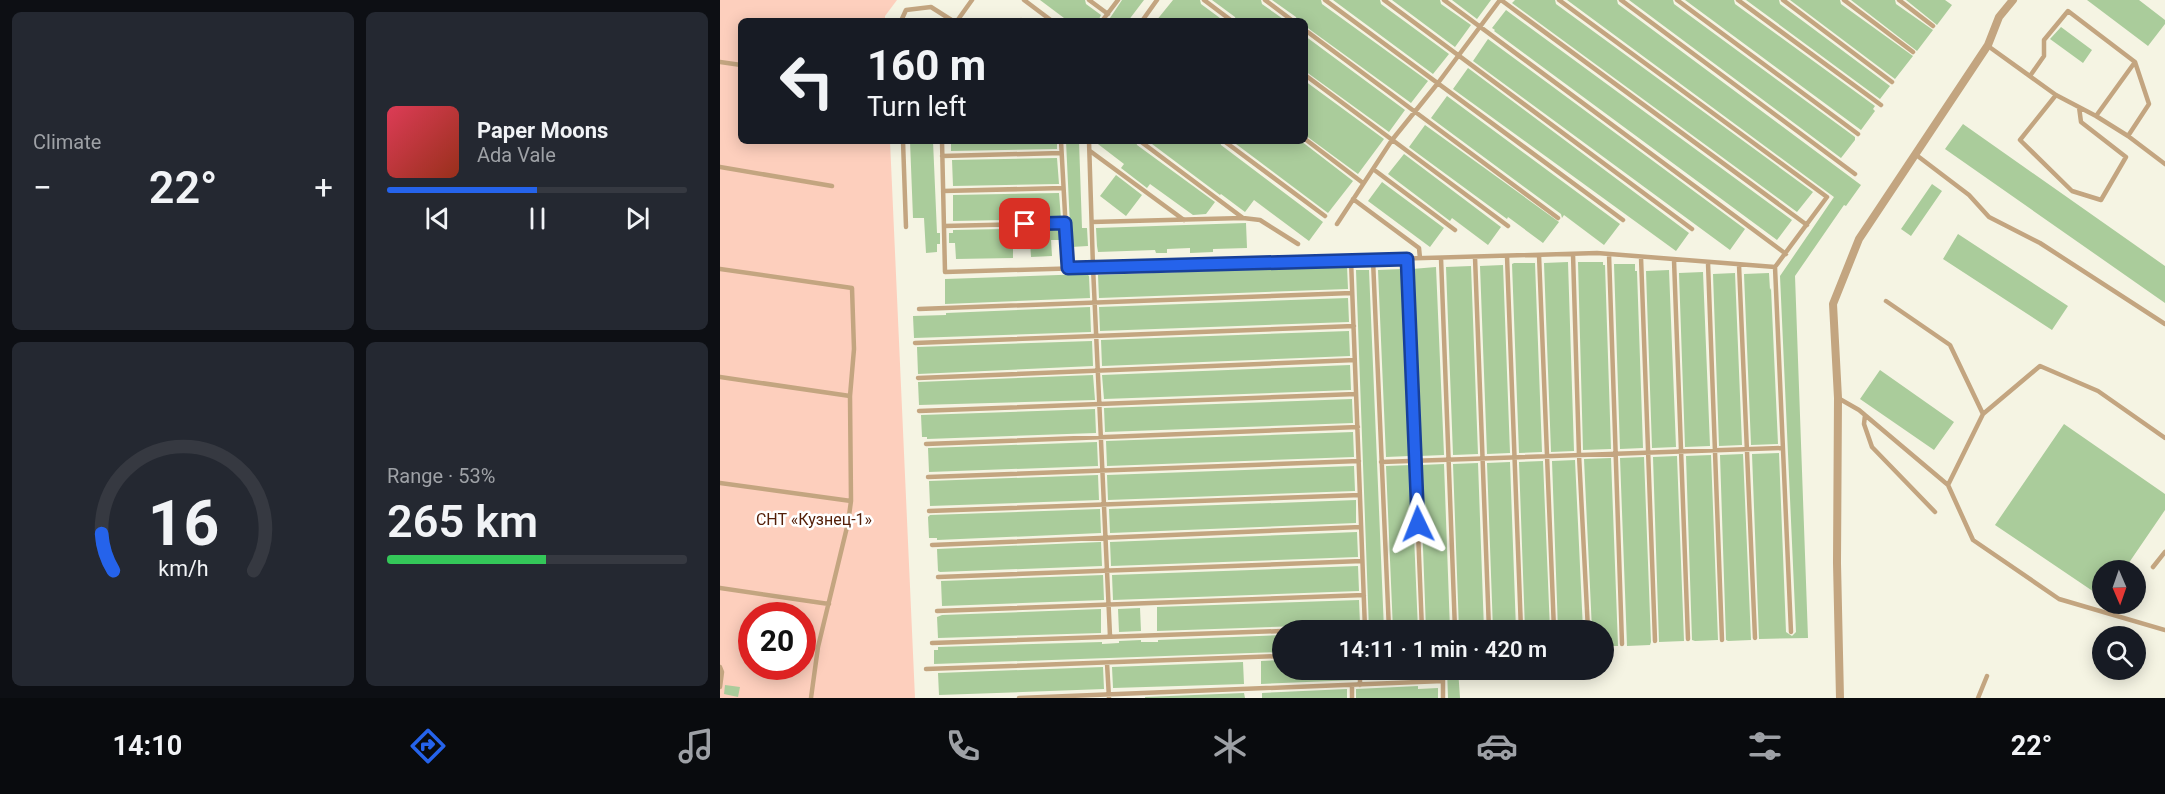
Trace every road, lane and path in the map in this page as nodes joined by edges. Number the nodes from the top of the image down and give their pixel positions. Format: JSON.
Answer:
{"nodes":[{"id":1,"x":931,"y":0,"type":"edge"},
{"id":2,"x":972,"y":0,"type":"edge"},
{"id":3,"x":1024,"y":0,"type":"edge"},
{"id":4,"x":1089,"y":0,"type":"edge"},
{"id":5,"x":1118,"y":0,"type":"edge"},
{"id":6,"x":1157,"y":0,"type":"edge"},
{"id":7,"x":1204,"y":0,"type":"edge"},
{"id":8,"x":1265,"y":0,"type":"edge"},
{"id":9,"x":1325,"y":0,"type":"edge"},
{"id":10,"x":1384,"y":0,"type":"edge"},
{"id":11,"x":1444,"y":0,"type":"edge"},
{"id":12,"x":1501,"y":0,"type":"edge"},
{"id":13,"x":1560,"y":0,"type":"edge"},
{"id":14,"x":1621,"y":0,"type":"edge"},
{"id":15,"x":1677,"y":0,"type":"edge"},
{"id":16,"x":1738,"y":0,"type":"edge"},
{"id":17,"x":1783,"y":0,"type":"edge"},
{"id":18,"x":1844,"y":0,"type":"edge"},
{"id":19,"x":1899,"y":0,"type":"edge"},
{"id":20,"x":2013,"y":0,"type":"edge"},
{"id":21,"x":931,"y":7,"type":"junction"},
{"id":22,"x":1108,"y":14,"type":"junction"},
{"id":23,"x":902,"y":18,"type":"edge"},
{"id":24,"x":950,"y":18,"type":"edge"},
{"id":25,"x":957,"y":18,"type":"edge"},
{"id":26,"x":1048,"y":18,"type":"edge"},
{"id":27,"x":1105,"y":18,"type":"edge"},
{"id":28,"x":1145,"y":18,"type":"edge"},
{"id":29,"x":1228,"y":18,"type":"edge"},
{"id":30,"x":1289,"y":18,"type":"edge"},
{"id":31,"x":1933,"y":26,"type":"dead end"},
{"id":32,"x":1480,"y":27,"type":"junction"},
{"id":33,"x":1308,"y":32,"type":"edge"},
{"id":34,"x":1988,"y":45,"type":"junction"},
{"id":35,"x":1913,"y":52,"type":"dead end"},
{"id":36,"x":1459,"y":55,"type":"junction"},
{"id":37,"x":720,"y":62,"type":"edge"},
{"id":38,"x":2135,"y":62,"type":"junction"},
{"id":39,"x":738,"y":65,"type":"edge"},
{"id":40,"x":2030,"y":76,"type":"junction"},
{"id":41,"x":1308,"y":77,"type":"edge"},
{"id":42,"x":1893,"y":82,"type":"dead end"},
{"id":43,"x":1438,"y":83,"type":"junction"},
{"id":44,"x":2056,"y":96,"type":"junction"},
{"id":45,"x":1881,"y":105,"type":"dead end"},
{"id":46,"x":2079,"y":107,"type":"junction"},
{"id":47,"x":1415,"y":111,"type":"junction"},
{"id":48,"x":2096,"y":116,"type":"junction"},
{"id":49,"x":1858,"y":134,"type":"dead end"},
{"id":50,"x":2128,"y":136,"type":"junction"},
{"id":51,"x":1392,"y":140,"type":"junction"},
{"id":52,"x":1308,"y":141,"type":"edge"},
{"id":53,"x":903,"y":144,"type":"edge"},
{"id":54,"x":942,"y":144,"type":"edge"},
{"id":55,"x":1061,"y":144,"type":"edge"},
{"id":56,"x":1089,"y":144,"type":"edge"},
{"id":57,"x":1144,"y":144,"type":"edge"},
{"id":58,"x":1228,"y":144,"type":"edge"},
{"id":59,"x":1090,"y":151,"type":"junction"},
{"id":60,"x":1061,"y":153,"type":"junction"},
{"id":61,"x":1915,"y":154,"type":"junction"},
{"id":62,"x":942,"y":156,"type":"junction"},
{"id":63,"x":2165,"y":164,"type":"edge"},
{"id":64,"x":720,"y":168,"type":"edge"},
{"id":65,"x":1373,"y":169,"type":"junction"},
{"id":66,"x":1854,"y":174,"type":"dead end"},
{"id":67,"x":1363,"y":183,"type":"junction"},
{"id":68,"x":832,"y":186,"type":"dead end"},
{"id":69,"x":1063,"y":188,"type":"junction"},
{"id":70,"x":943,"y":191,"type":"junction"},
{"id":71,"x":1353,"y":199,"type":"junction"},
{"id":72,"x":1325,"y":216,"type":"dead end"},
{"id":73,"x":1243,"y":218,"type":"junction"},
{"id":74,"x":1558,"y":219,"type":"dead end"},
{"id":75,"x":1184,"y":220,"type":"junction"},
{"id":76,"x":1623,"y":220,"type":"dead end"},
{"id":77,"x":1092,"y":222,"type":"junction"},
{"id":78,"x":1065,"y":223,"type":"junction"},
{"id":79,"x":1337,"y":224,"type":"dead end"},
{"id":80,"x":1807,"y":225,"type":"junction"},
{"id":81,"x":944,"y":226,"type":"junction"},
{"id":82,"x":1508,"y":226,"type":"dead end"},
{"id":83,"x":906,"y":227,"type":"dead end"},
{"id":84,"x":1692,"y":229,"type":"dead end"},
{"id":85,"x":1455,"y":230,"type":"dead end"},
{"id":86,"x":1298,"y":244,"type":"dead end"},
{"id":87,"x":1573,"y":254,"type":"junction"},
{"id":88,"x":1609,"y":254,"type":"junction"},
{"id":89,"x":1786,"y":254,"type":"junction"},
{"id":90,"x":1539,"y":255,"type":"junction"},
{"id":91,"x":1507,"y":256,"type":"junction"},
{"id":92,"x":1474,"y":257,"type":"junction"},
{"id":93,"x":1641,"y":257,"type":"junction"},
{"id":94,"x":1420,"y":258,"type":"junction"},
{"id":95,"x":1441,"y":258,"type":"junction"},
{"id":96,"x":1407,"y":259,"type":"junction"},
{"id":97,"x":1351,"y":260,"type":"junction"},
{"id":98,"x":1373,"y":260,"type":"junction"},
{"id":99,"x":1674,"y":260,"type":"junction"},
{"id":100,"x":1708,"y":263,"type":"junction"},
{"id":101,"x":1739,"y":265,"type":"junction"},
{"id":102,"x":1092,"y":267,"type":"junction"},
{"id":103,"x":1775,"y":267,"type":"junction"},
{"id":104,"x":1068,"y":268,"type":"junction"},
{"id":105,"x":720,"y":269,"type":"edge"},
{"id":106,"x":1352,"y":293,"type":"junction"},
{"id":107,"x":1886,"y":301,"type":"dead end"},
{"id":108,"x":1094,"y":303,"type":"junction"},
{"id":109,"x":919,"y":309,"type":"dead end"},
{"id":110,"x":2165,"y":324,"type":"edge"},
{"id":111,"x":1354,"y":326,"type":"junction"},
{"id":112,"x":1096,"y":336,"type":"junction"},
{"id":113,"x":915,"y":343,"type":"dead end"},
{"id":114,"x":1355,"y":360,"type":"junction"},
{"id":115,"x":1097,"y":370,"type":"junction"},
{"id":116,"x":720,"y":377,"type":"edge"},
{"id":117,"x":918,"y":378,"type":"dead end"},
{"id":118,"x":1356,"y":394,"type":"junction"},
{"id":119,"x":850,"y":396,"type":"junction"},
{"id":120,"x":1838,"y":398,"type":"junction"},
{"id":121,"x":1099,"y":404,"type":"junction"},
{"id":122,"x":919,"y":411,"type":"dead end"},
{"id":123,"x":1983,"y":414,"type":"junction"},
{"id":124,"x":1865,"y":415,"type":"junction"},
{"id":125,"x":1358,"y":427,"type":"junction"},
{"id":126,"x":1101,"y":436,"type":"junction"},
{"id":127,"x":2165,"y":438,"type":"edge"},
{"id":128,"x":926,"y":444,"type":"dead end"},
{"id":129,"x":1783,"y":448,"type":"junction"},
{"id":130,"x":1747,"y":449,"type":"junction"},
{"id":131,"x":1715,"y":450,"type":"junction"},
{"id":132,"x":1681,"y":451,"type":"junction"},
{"id":133,"x":1647,"y":452,"type":"junction"},
{"id":134,"x":1615,"y":453,"type":"junction"},
{"id":135,"x":1580,"y":455,"type":"junction"},
{"id":136,"x":1548,"y":456,"type":"junction"},
{"id":137,"x":1514,"y":457,"type":"junction"},
{"id":138,"x":1482,"y":458,"type":"junction"},
{"id":139,"x":1448,"y":459,"type":"junction"},
{"id":140,"x":1415,"y":460,"type":"junction"},
{"id":141,"x":1359,"y":461,"type":"junction"},
{"id":142,"x":1381,"y":462,"type":"junction"},
{"id":143,"x":1102,"y":471,"type":"junction"},
{"id":144,"x":927,"y":477,"type":"dead end"},
{"id":145,"x":720,"y":483,"type":"edge"},
{"id":146,"x":1948,"y":485,"type":"junction"},
{"id":147,"x":1360,"y":495,"type":"junction"},
{"id":148,"x":851,"y":501,"type":"junction"},
{"id":149,"x":1104,"y":505,"type":"junction"},
{"id":150,"x":929,"y":511,"type":"dead end"},
{"id":151,"x":1935,"y":512,"type":"dead end"},
{"id":152,"x":1361,"y":527,"type":"junction"},
{"id":153,"x":1105,"y":537,"type":"junction"},
{"id":154,"x":932,"y":545,"type":"dead end"},
{"id":155,"x":2165,"y":552,"type":"edge"},
{"id":156,"x":1362,"y":561,"type":"junction"},
{"id":157,"x":2153,"y":567,"type":"dead end"},
{"id":158,"x":1107,"y":571,"type":"junction"},
{"id":159,"x":938,"y":577,"type":"dead end"},
{"id":160,"x":720,"y":588,"type":"edge"},
{"id":161,"x":1364,"y":595,"type":"junction"},
{"id":162,"x":829,"y":604,"type":"junction"},
{"id":163,"x":1109,"y":605,"type":"junction"},
{"id":164,"x":937,"y":611,"type":"dead end"},
{"id":165,"x":1365,"y":620,"type":"edge"},
{"id":166,"x":1389,"y":620,"type":"edge"},
{"id":167,"x":1422,"y":620,"type":"edge"},
{"id":168,"x":1455,"y":620,"type":"edge"},
{"id":169,"x":1488,"y":620,"type":"edge"},
{"id":170,"x":1521,"y":620,"type":"edge"},
{"id":171,"x":1554,"y":620,"type":"edge"},
{"id":172,"x":1588,"y":620,"type":"edge"},
{"id":173,"x":1272,"y":632,"type":"edge"},
{"id":174,"x":1791,"y":632,"type":"dead end"},
{"id":175,"x":2165,"y":632,"type":"edge"},
{"id":176,"x":1110,"y":636,"type":"junction"},
{"id":177,"x":1755,"y":638,"type":"dead end"},
{"id":178,"x":1688,"y":639,"type":"dead end"},
{"id":179,"x":1722,"y":640,"type":"dead end"},
{"id":180,"x":1655,"y":641,"type":"dead end"},
{"id":181,"x":932,"y":644,"type":"dead end"},
{"id":182,"x":1622,"y":644,"type":"dead end"},
{"id":183,"x":1272,"y":656,"type":"edge"},
{"id":184,"x":1107,"y":663,"type":"junction"},
{"id":185,"x":720,"y":667,"type":"edge"},
{"id":186,"x":926,"y":669,"type":"dead end"},
{"id":187,"x":1987,"y":676,"type":"dead end"},
{"id":188,"x":1360,"y":680,"type":"edge"},
{"id":189,"x":1443,"y":681,"type":"joint"},
{"id":190,"x":1352,"y":685,"type":"junction"},
{"id":191,"x":1360,"y":685,"type":"junction"},
{"id":192,"x":720,"y":687,"type":"edge"},
{"id":193,"x":1109,"y":696,"type":"edge"},
{"id":194,"x":811,"y":698,"type":"edge"},
{"id":195,"x":1019,"y":698,"type":"edge"},
{"id":196,"x":1352,"y":698,"type":"edge"},
{"id":197,"x":1443,"y":698,"type":"edge"},
{"id":198,"x":1840,"y":698,"type":"edge"},
{"id":199,"x":1978,"y":698,"type":"edge"}],
"edges":[{"from":1,"to":21,"type":"lane"},
{"from":2,"to":25,"type":"lane"},
{"from":3,"to":26,"type":"lane"},
{"from":4,"to":22,"type":"lane"},
{"from":5,"to":22,"type":"lane"},
{"from":6,"to":28,"type":"lane"},
{"from":7,"to":29,"type":"lane"},
{"from":8,"to":30,"type":"lane"},
{"from":9,"to":43,"type":"lane"},
{"from":10,"to":36,"type":"lane"},
{"from":11,"to":32,"type":"lane"},
{"from":12,"to":32,"type":"lane"},
{"from":12,"to":80,"type":"lane"},
{"from":13,"to":80,"type":"lane"},
{"from":14,"to":66,"type":"lane"},
{"from":15,"to":49,"type":"lane"},
{"from":16,"to":45,"type":"lane"},
{"from":17,"to":42,"type":"lane"},
{"from":18,"to":35,"type":"lane"},
{"from":19,"to":31,"type":"lane"},
{"from":20,"to":34,"type":"street"},
{"from":21,"to":23,"type":"lane"},
{"from":21,"to":24,"type":"lane"},
{"from":22,"to":27,"type":"lane"},
{"from":32,"to":36,"type":"lane"},
{"from":32,"to":89,"type":"lane"},
{"from":33,"to":47,"type":"lane"},
{"from":34,"to":40,"type":"lane"},
{"from":34,"to":61,"type":"street"},
{"from":36,"to":43,"type":"lane"},
{"from":36,"to":84,"type":"lane"},
{"from":37,"to":39,"type":"lane"},
{"from":38,"to":40,"type":"lane"},
{"from":38,"to":48,"type":"lane"},
{"from":38,"to":50,"type":"lane"},
{"from":40,"to":44,"type":"lane"},
{"from":41,"to":51,"type":"lane"},
{"from":43,"to":47,"type":"lane"},
{"from":43,"to":76,"type":"lane"},
{"from":44,"to":46,"type":"lane"},
{"from":44,"to":46,"type":"lane"},
{"from":46,"to":48,"type":"lane"},
{"from":47,"to":51,"type":"lane"},
{"from":47,"to":74,"type":"lane"},
{"from":48,"to":50,"type":"lane"},
{"from":50,"to":63,"type":"lane"},
{"from":51,"to":65,"type":"lane"},
{"from":51,"to":82,"type":"lane"},
{"from":52,"to":67,"type":"lane"},
{"from":53,"to":83,"type":"lane"},
{"from":54,"to":62,"type":"lane"},
{"from":55,"to":60,"type":"lane"},
{"from":56,"to":59,"type":"lane"},
{"from":57,"to":73,"type":"lane"},
{"from":58,"to":72,"type":"lane"},
{"from":59,"to":75,"type":"lane"},
{"from":59,"to":77,"type":"lane"},
{"from":60,"to":62,"type":"lane"},
{"from":60,"to":69,"type":"lane"},
{"from":61,"to":110,"type":"lane"},
{"from":61,"to":120,"type":"street"},
{"from":62,"to":70,"type":"lane"},
{"from":64,"to":68,"type":"lane"},
{"from":65,"to":67,"type":"lane"},
{"from":65,"to":85,"type":"lane"},
{"from":67,"to":71,"type":"lane"},
{"from":69,"to":70,"type":"lane"},
{"from":69,"to":78,"type":"lane"},
{"from":70,"to":81,"type":"lane"},
{"from":71,"to":79,"type":"lane"},
{"from":71,"to":94,"type":"lane"},
{"from":73,"to":75,"type":"lane"},
{"from":73,"to":86,"type":"lane"},
{"from":75,"to":77,"type":"lane"},
{"from":77,"to":102,"type":"lane"},
{"from":78,"to":81,"type":"lane"},
{"from":78,"to":104,"type":"lane"},
{"from":80,"to":89,"type":"lane"},
{"from":81,"to":104,"type":"lane"},
{"from":87,"to":88,"type":"lane"},
{"from":87,"to":90,"type":"lane"},
{"from":87,"to":135,"type":"lane"},
{"from":88,"to":93,"type":"lane"},
{"from":88,"to":134,"type":"lane"},
{"from":89,"to":103,"type":"lane"},
{"from":90,"to":91,"type":"lane"},
{"from":90,"to":136,"type":"lane"},
{"from":91,"to":92,"type":"lane"},
{"from":91,"to":137,"type":"lane"},
{"from":92,"to":95,"type":"lane"},
{"from":92,"to":138,"type":"lane"},
{"from":93,"to":99,"type":"lane"},
{"from":93,"to":133,"type":"lane"},
{"from":94,"to":95,"type":"lane"},
{"from":94,"to":96,"type":"lane"},
{"from":95,"to":139,"type":"lane"},
{"from":96,"to":98,"type":"lane"},
{"from":96,"to":140,"type":"lane"},
{"from":97,"to":98,"type":"lane"},
{"from":97,"to":102,"type":"lane"},
{"from":97,"to":106,"type":"lane"},
{"from":98,"to":142,"type":"lane"},
{"from":99,"to":100,"type":"lane"},
{"from":99,"to":132,"type":"lane"},
{"from":100,"to":101,"type":"lane"},
{"from":100,"to":131,"type":"lane"},
{"from":101,"to":103,"type":"lane"},
{"from":101,"to":130,"type":"lane"},
{"from":102,"to":104,"type":"lane"},
{"from":102,"to":108,"type":"lane"},
{"from":103,"to":129,"type":"lane"},
{"from":105,"to":119,"type":"lane"},
{"from":106,"to":108,"type":"lane"},
{"from":106,"to":111,"type":"lane"},
{"from":107,"to":123,"type":"lane"},
{"from":108,"to":109,"type":"lane"},
{"from":108,"to":112,"type":"lane"},
{"from":111,"to":112,"type":"lane"},
{"from":111,"to":114,"type":"lane"},
{"from":112,"to":113,"type":"lane"},
{"from":112,"to":115,"type":"lane"},
{"from":114,"to":115,"type":"lane"},
{"from":114,"to":118,"type":"lane"},
{"from":115,"to":117,"type":"lane"},
{"from":115,"to":121,"type":"lane"},
{"from":116,"to":119,"type":"lane"},
{"from":118,"to":121,"type":"lane"},
{"from":118,"to":125,"type":"lane"},
{"from":119,"to":148,"type":"lane"},
{"from":120,"to":124,"type":"lane"},
{"from":120,"to":198,"type":"street"},
{"from":121,"to":122,"type":"lane"},
{"from":121,"to":126,"type":"lane"},
{"from":123,"to":127,"type":"lane"},
{"from":123,"to":146,"type":"lane"},
{"from":124,"to":146,"type":"lane"},
{"from":124,"to":151,"type":"lane"},
{"from":125,"to":126,"type":"lane"},
{"from":125,"to":141,"type":"lane"},
{"from":126,"to":128,"type":"lane"},
{"from":126,"to":143,"type":"lane"},
{"from":129,"to":130,"type":"lane"},
{"from":129,"to":174,"type":"lane"},
{"from":130,"to":131,"type":"lane"},
{"from":130,"to":177,"type":"lane"},
{"from":131,"to":132,"type":"lane"},
{"from":131,"to":179,"type":"lane"},
{"from":132,"to":133,"type":"lane"},
{"from":132,"to":178,"type":"lane"},
{"from":133,"to":134,"type":"lane"},
{"from":133,"to":180,"type":"lane"},
{"from":134,"to":135,"type":"lane"},
{"from":134,"to":182,"type":"lane"},
{"from":135,"to":136,"type":"lane"},
{"from":135,"to":172,"type":"lane"},
{"from":136,"to":137,"type":"lane"},
{"from":136,"to":171,"type":"lane"},
{"from":137,"to":138,"type":"lane"},
{"from":137,"to":170,"type":"lane"},
{"from":138,"to":139,"type":"lane"},
{"from":138,"to":169,"type":"lane"},
{"from":139,"to":140,"type":"lane"},
{"from":139,"to":168,"type":"lane"},
{"from":140,"to":142,"type":"lane"},
{"from":140,"to":167,"type":"lane"},
{"from":141,"to":143,"type":"lane"},
{"from":141,"to":147,"type":"lane"},
{"from":142,"to":166,"type":"lane"},
{"from":143,"to":144,"type":"lane"},
{"from":143,"to":149,"type":"lane"},
{"from":145,"to":148,"type":"lane"},
{"from":146,"to":175,"type":"lane"},
{"from":147,"to":149,"type":"lane"},
{"from":147,"to":152,"type":"lane"},
{"from":148,"to":162,"type":"lane"},
{"from":149,"to":150,"type":"lane"},
{"from":149,"to":153,"type":"lane"},
{"from":152,"to":153,"type":"lane"},
{"from":152,"to":156,"type":"lane"},
{"from":153,"to":154,"type":"lane"},
{"from":153,"to":158,"type":"lane"},
{"from":155,"to":157,"type":"lane"},
{"from":156,"to":158,"type":"lane"},
{"from":156,"to":161,"type":"lane"},
{"from":158,"to":159,"type":"lane"},
{"from":158,"to":163,"type":"lane"},
{"from":160,"to":162,"type":"lane"},
{"from":161,"to":163,"type":"lane"},
{"from":161,"to":165,"type":"lane"},
{"from":162,"to":194,"type":"lane"},
{"from":163,"to":164,"type":"lane"},
{"from":163,"to":176,"type":"lane"},
{"from":173,"to":176,"type":"lane"},
{"from":176,"to":181,"type":"lane"},
{"from":183,"to":184,"type":"lane"},
{"from":184,"to":186,"type":"lane"},
{"from":184,"to":193,"type":"lane"},
{"from":185,"to":192,"type":"lane"},
{"from":187,"to":199,"type":"lane"},
{"from":188,"to":191,"type":"lane"},
{"from":189,"to":191,"type":"lane"},
{"from":189,"to":197,"type":"lane"},
{"from":190,"to":191,"type":"lane"},
{"from":190,"to":193,"type":"lane"},
{"from":190,"to":196,"type":"lane"},
{"from":193,"to":195,"type":"lane"}]}
